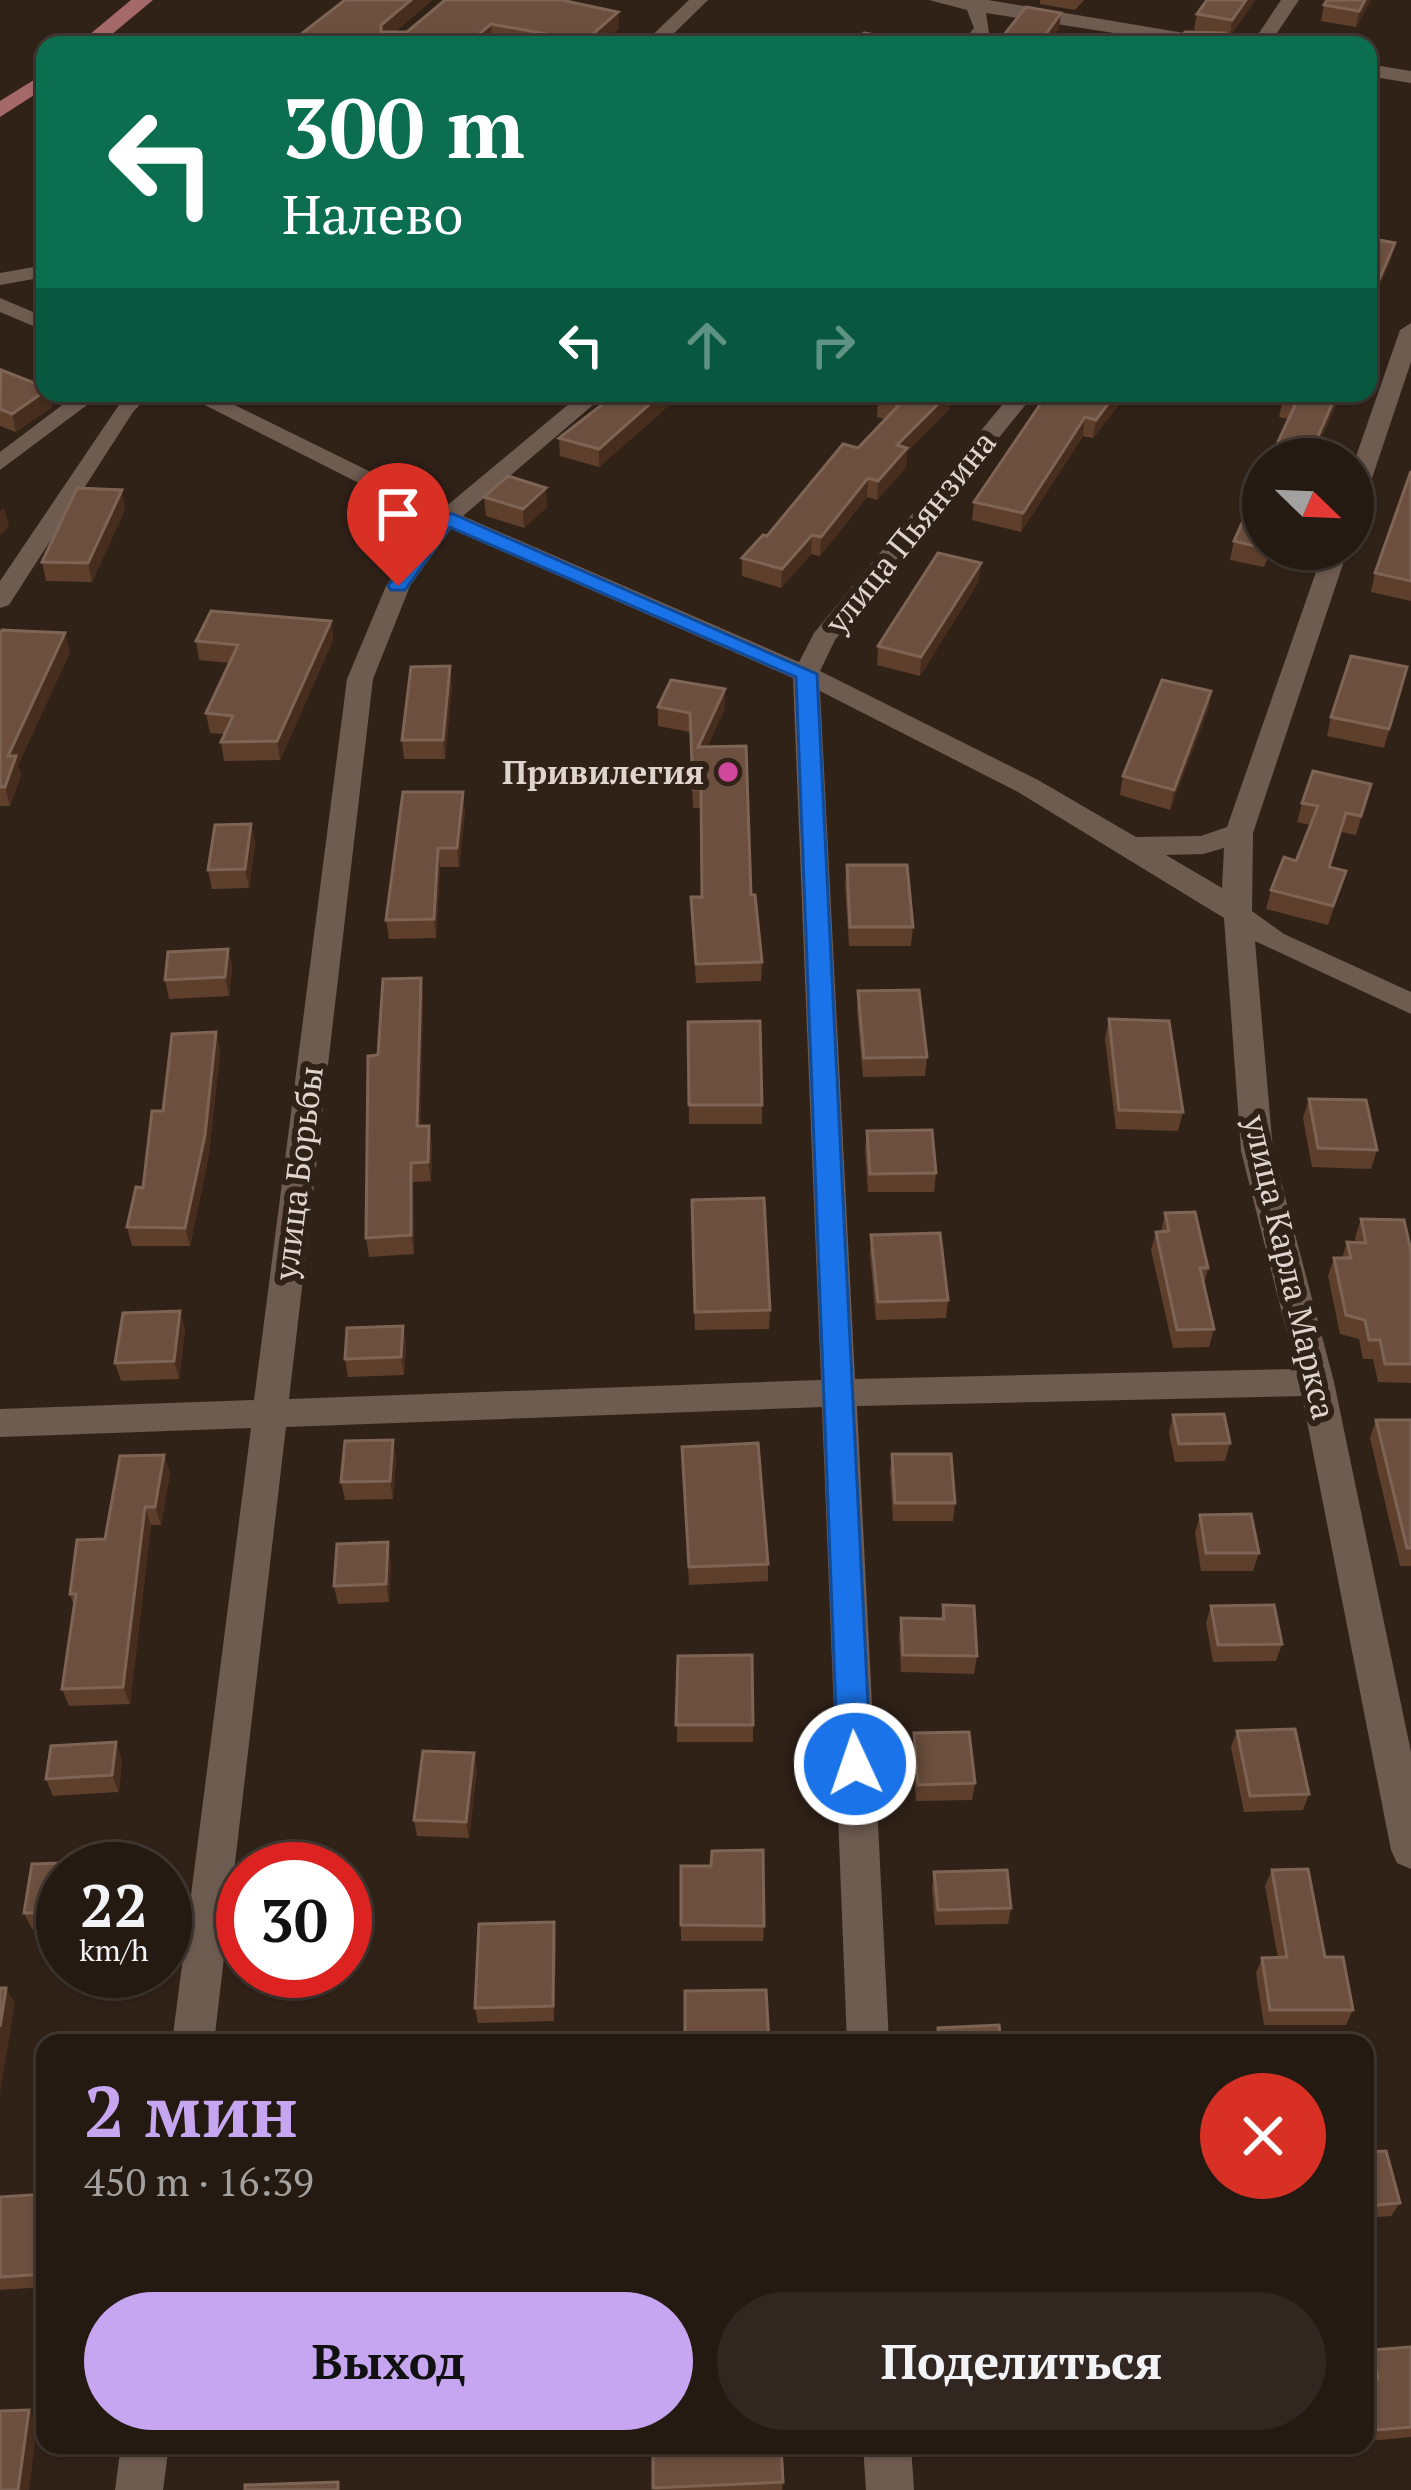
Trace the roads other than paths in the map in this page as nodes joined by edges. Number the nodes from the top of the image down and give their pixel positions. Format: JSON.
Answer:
{"nodes":[{"id":1,"x":142,"y":0,"type":"edge"},
{"id":2,"x":699,"y":0,"type":"edge"},
{"id":3,"x":938,"y":0,"type":"edge"},
{"id":4,"x":1290,"y":0,"type":"edge"},
{"id":5,"x":977,"y":3,"type":"edge"},
{"id":6,"x":98,"y":36,"type":"edge"},
{"id":7,"x":661,"y":36,"type":"edge"},
{"id":8,"x":976,"y":36,"type":"edge"},
{"id":9,"x":1173,"y":36,"type":"edge"},
{"id":10,"x":1266,"y":36,"type":"edge"},
{"id":11,"x":1377,"y":71,"type":"edge"},
{"id":12,"x":1411,"y":77,"type":"edge"},
{"id":13,"x":36,"y":85,"type":"edge"},
{"id":14,"x":0,"y":111,"type":"edge"},
{"id":15,"x":36,"y":273,"type":"edge"},
{"id":16,"x":0,"y":279,"type":"edge"},
{"id":17,"x":5,"y":314,"type":"edge"},
{"id":18,"x":36,"y":323,"type":"edge"},
{"id":19,"x":1411,"y":330,"type":"edge"},
{"id":20,"x":80,"y":402,"type":"edge"},
{"id":21,"x":130,"y":402,"type":"edge"},
{"id":22,"x":210,"y":402,"type":"edge"},
{"id":23,"x":585,"y":402,"type":"edge"},
{"id":24,"x":1017,"y":402,"type":"edge"},
{"id":25,"x":1374,"y":438,"type":"edge"},
{"id":26,"x":0,"y":463,"type":"edge"},
{"id":27,"x":446,"y":518,"type":"junction"},
{"id":28,"x":1329,"y":570,"type":"edge"},
{"id":29,"x":0,"y":600,"type":"edge"},
{"id":30,"x":806,"y":674,"type":"junction"},
{"id":31,"x":1239,"y":833,"type":"junction"},
{"id":32,"x":1130,"y":846,"type":"junction"},
{"id":33,"x":1241,"y":920,"type":"junction"},
{"id":34,"x":1411,"y":1004,"type":"edge"},
{"id":35,"x":1317,"y":1382,"type":"junction"},
{"id":36,"x":837,"y":1393,"type":"junction"},
{"id":37,"x":269,"y":1413,"type":"junction"},
{"id":38,"x":0,"y":1423,"type":"edge"},
{"id":39,"x":1411,"y":1850,"type":"edge"},
{"id":40,"x":195,"y":2034,"type":"edge"},
{"id":41,"x":868,"y":2034,"type":"edge"},
{"id":42,"x":144,"y":2454,"type":"edge"},
{"id":43,"x":888,"y":2454,"type":"edge"},
{"id":44,"x":140,"y":2490,"type":"edge"},
{"id":45,"x":890,"y":2490,"type":"edge"}],
"edges":[{"from":1,"to":6,"type":"main road"},
{"from":2,"to":7,"type":"street"},
{"from":3,"to":5,"type":"street"},
{"from":4,"to":10,"type":"street"},
{"from":5,"to":8,"type":"street"},
{"from":5,"to":9,"type":"street"},
{"from":11,"to":12,"type":"street"},
{"from":13,"to":14,"type":"main road"},
{"from":15,"to":16,"type":"street"},
{"from":17,"to":18,"type":"street"},
{"from":19,"to":25,"type":"street"},
{"from":20,"to":26,"type":"street"},
{"from":21,"to":29,"type":"street"},
{"from":22,"to":27,"type":"street"},
{"from":23,"to":27,"type":"street","name":"улица Борьбы"},
{"from":24,"to":30,"type":"street","name":"улица Пьянзина"},
{"from":27,"to":30,"type":"street"},
{"from":27,"to":37,"type":"street","name":"улица Борьбы"},
{"from":28,"to":31,"type":"street","name":"улица Карла Маркса"},
{"from":30,"to":32,"type":"street"},
{"from":30,"to":36,"type":"street"},
{"from":31,"to":32,"type":"street"},
{"from":31,"to":33,"type":"street","name":"улица Карла Маркса"},
{"from":32,"to":33,"type":"street"},
{"from":33,"to":34,"type":"street"},
{"from":33,"to":35,"type":"street","name":"улица Карла Маркса"},
{"from":35,"to":36,"type":"street"},
{"from":35,"to":39,"type":"street","name":"улица Карла Маркса"},
{"from":36,"to":37,"type":"street"},
{"from":36,"to":41,"type":"street"},
{"from":37,"to":38,"type":"street"},
{"from":37,"to":40,"type":"street","name":"улица Борьбы"},
{"from":42,"to":44,"type":"street"},
{"from":43,"to":45,"type":"street"}]}
